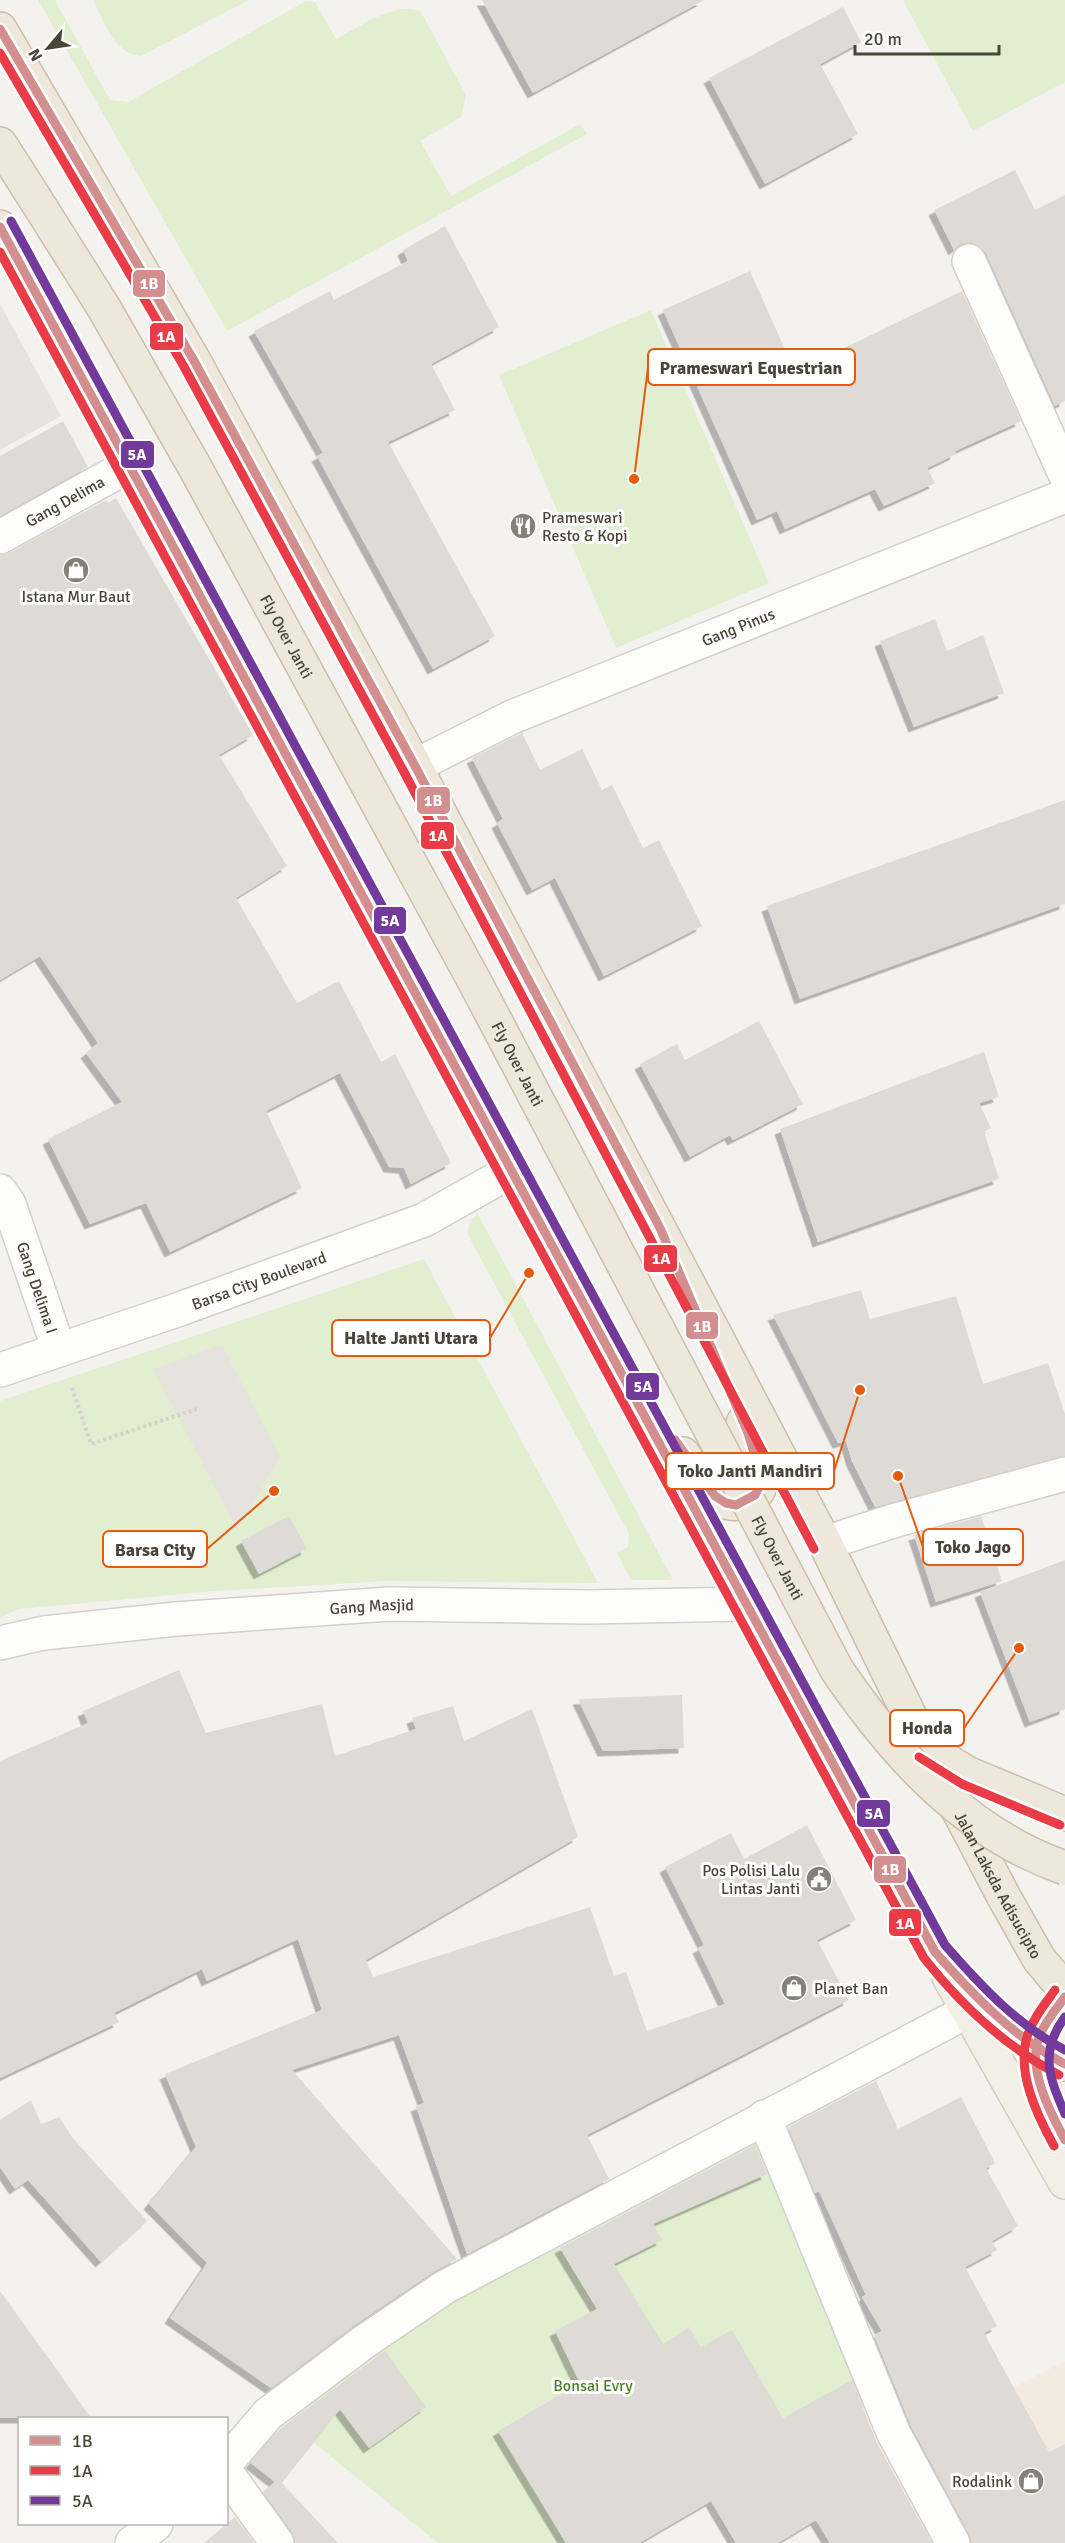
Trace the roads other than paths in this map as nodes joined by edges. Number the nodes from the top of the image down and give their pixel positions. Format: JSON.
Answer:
{"nodes":[{"id":1,"x":0,"y":29,"type":"edge"},
{"id":2,"x":0,"y":144,"type":"edge"},
{"id":3,"x":0,"y":228,"type":"edge"},
{"id":4,"x":969,"y":261,"type":"dead end"},
{"id":5,"x":128,"y":466,"type":"junction"},
{"id":6,"x":1065,"y":474,"type":"edge"},
{"id":7,"x":1065,"y":496,"type":"edge"},
{"id":8,"x":0,"y":537,"type":"edge"},
{"id":9,"x":415,"y":766,"type":"junction"},
{"id":10,"x":511,"y":1171,"type":"junction"},
{"id":11,"x":0,"y":1191,"type":"edge"},
{"id":12,"x":660,"y":1228,"type":"junction"},
{"id":13,"x":569,"y":1277,"type":"junction"},
{"id":14,"x":59,"y":1350,"type":"junction"},
{"id":15,"x":0,"y":1370,"type":"edge"},
{"id":16,"x":1065,"y":1474,"type":"edge"},
{"id":17,"x":825,"y":1543,"type":"junction"},
{"id":18,"x":746,"y":1604,"type":"junction"},
{"id":19,"x":0,"y":1643,"type":"edge"},
{"id":20,"x":925,"y":1747,"type":"junction"},
{"id":21,"x":1065,"y":1814,"type":"edge"},
{"id":22,"x":1065,"y":1869,"type":"edge"},
{"id":23,"x":1065,"y":1990,"type":"edge"},
{"id":24,"x":1065,"y":1997,"type":"edge"},
{"id":25,"x":982,"y":2011,"type":"junction"},
{"id":26,"x":1036,"y":2050,"type":"junction"},
{"id":27,"x":1065,"y":2064,"type":"edge"},
{"id":28,"x":1048,"y":2110,"type":"joint"},
{"id":29,"x":764,"y":2118,"type":"junction"},
{"id":30,"x":1065,"y":2140,"type":"edge"},
{"id":31,"x":1065,"y":2182,"type":"edge"},
{"id":32,"x":228,"y":2461,"type":"edge"},
{"id":33,"x":228,"y":2475,"type":"edge"},
{"id":34,"x":154,"y":2525,"type":"edge"},
{"id":35,"x":947,"y":2541,"type":"edge"},
{"id":36,"x":132,"y":2543,"type":"edge"},
{"id":37,"x":277,"y":2543,"type":"edge"}],
"edges":[{"from":1,"to":9,"type":"highway","name":"Jalan Laksda Adisucipto"},
{"from":2,"to":22,"type":"highway","name":"Fly Over Janti","bridge":true},
{"from":3,"to":5,"type":"highway"},
{"from":4,"to":6,"type":"street"},
{"from":5,"to":8,"type":"street","name":"Gang Delima"},
{"from":5,"to":10,"type":"highway"},
{"from":7,"to":9,"type":"street","name":"Gang Pinus"},
{"from":9,"to":12,"type":"highway","name":"Jalan Laksda Adisucipto"},
{"from":10,"to":13,"type":"highway"},
{"from":10,"to":14,"type":"street","name":"Barsa City Boulevard"},
{"from":11,"to":14,"type":"street","name":"Gang Delima I"},
{"from":12,"to":13,"type":"highway"},
{"from":12,"to":17,"type":"highway","name":"Jalan Laksda Adisucipto"},
{"from":13,"to":18,"type":"highway"},
{"from":14,"to":15,"type":"street","name":"Barsa City Boulevard"},
{"from":16,"to":17,"type":"street"},
{"from":17,"to":20,"type":"highway","name":"Jalan Laksda Adisucipto"},
{"from":18,"to":19,"type":"street","name":"Gang Masjid"},
{"from":18,"to":25,"type":"highway"},
{"from":20,"to":21,"type":"highway"},
{"from":20,"to":23,"type":"highway","name":"Jalan Laksda Adisucipto"},
{"from":24,"to":26,"type":"highway"},
{"from":25,"to":26,"type":"highway"},
{"from":25,"to":29,"type":"street"},
{"from":25,"to":31,"type":"main road"},
{"from":26,"to":27,"type":"highway"},
{"from":26,"to":28,"type":"highway"},
{"from":28,"to":30,"type":"main road"},
{"from":29,"to":32,"type":"street"},
{"from":29,"to":35,"type":"street"},
{"from":33,"to":37,"type":"street"},
{"from":34,"to":36,"type":"street"}]}
